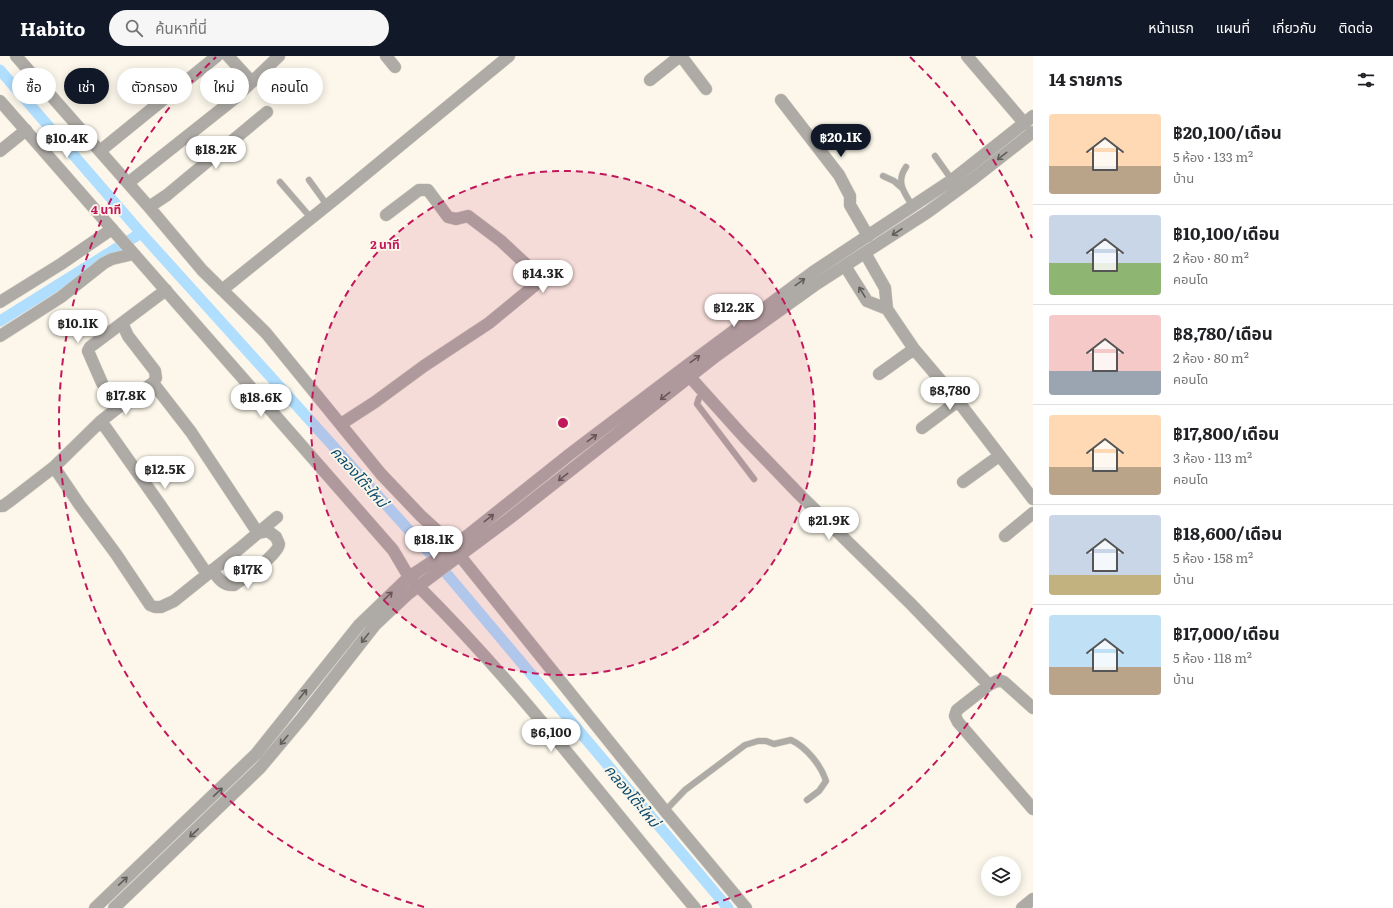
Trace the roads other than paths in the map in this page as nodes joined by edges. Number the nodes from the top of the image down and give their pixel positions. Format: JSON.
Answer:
{"nodes":[{"id":1,"x":16,"y":56,"type":"edge"},
{"id":2,"x":217,"y":56,"type":"edge"},
{"id":3,"x":228,"y":56,"type":"edge"},
{"id":4,"x":279,"y":56,"type":"edge"},
{"id":5,"x":386,"y":56,"type":"edge"},
{"id":6,"x":509,"y":56,"type":"edge"},
{"id":7,"x":680,"y":56,"type":"edge"},
{"id":8,"x":969,"y":57,"type":"edge"},
{"id":9,"x":395,"y":67,"type":"dead end"},
{"id":10,"x":650,"y":80,"type":"dead end"},
{"id":11,"x":251,"y":81,"type":"junction"},
{"id":12,"x":706,"y":89,"type":"dead end"},
{"id":13,"x":781,"y":100,"type":"dead end"},
{"id":14,"x":0,"y":101,"type":"edge"},
{"id":15,"x":267,"y":112,"type":"dead end"},
{"id":16,"x":1031,"y":129,"type":"edge"},
{"id":17,"x":26,"y":130,"type":"junction"},
{"id":18,"x":0,"y":151,"type":"edge"},
{"id":19,"x":100,"y":152,"type":"junction"},
{"id":20,"x":935,"y":156,"type":"dead end"},
{"id":21,"x":906,"y":167,"type":"dead end"},
{"id":22,"x":883,"y":176,"type":"dead end"},
{"id":23,"x":309,"y":180,"type":"dead end"},
{"id":24,"x":952,"y":180,"type":"junction"},
{"id":25,"x":280,"y":182,"type":"dead end"},
{"id":26,"x":128,"y":183,"type":"junction"},
{"id":27,"x":902,"y":188,"type":"junction"},
{"id":28,"x":327,"y":205,"type":"junction"},
{"id":29,"x":149,"y":207,"type":"junction"},
{"id":30,"x":913,"y":207,"type":"junction"},
{"id":31,"x":386,"y":215,"type":"dead end"},
{"id":32,"x":311,"y":218,"type":"junction"},
{"id":33,"x":114,"y":231,"type":"junction"},
{"id":34,"x":868,"y":236,"type":"junction"},
{"id":35,"x":131,"y":251,"type":"junction"},
{"id":36,"x":865,"y":253,"type":"junction"},
{"id":37,"x":845,"y":266,"type":"junction"},
{"id":38,"x":166,"y":290,"type":"junction"},
{"id":39,"x":222,"y":290,"type":"junction"},
{"id":40,"x":0,"y":302,"type":"edge"},
{"id":41,"x":887,"y":309,"type":"junction"},
{"id":42,"x":122,"y":323,"type":"junction"},
{"id":43,"x":0,"y":336,"type":"edge"},
{"id":44,"x":914,"y":349,"type":"junction"},
{"id":45,"x":879,"y":374,"type":"dead end"},
{"id":46,"x":690,"y":377,"type":"junction"},
{"id":47,"x":102,"y":383,"type":"dead end"},
{"id":48,"x":153,"y":383,"type":"junction"},
{"id":49,"x":704,"y":392,"type":"junction"},
{"id":50,"x":958,"y":401,"type":"junction"},
{"id":51,"x":101,"y":421,"type":"junction"},
{"id":52,"x":341,"y":424,"type":"junction"},
{"id":53,"x":922,"y":428,"type":"dead end"},
{"id":54,"x":999,"y":456,"type":"junction"},
{"id":55,"x":54,"y":467,"type":"junction"},
{"id":56,"x":754,"y":479,"type":"dead end"},
{"id":57,"x":963,"y":482,"type":"dead end"},
{"id":58,"x":1033,"y":499,"type":"edge"},
{"id":59,"x":0,"y":506,"type":"edge"},
{"id":60,"x":1033,"y":513,"type":"edge"},
{"id":61,"x":277,"y":517,"type":"dead end"},
{"id":62,"x":258,"y":533,"type":"junction"},
{"id":63,"x":1005,"y":536,"type":"dead end"},
{"id":64,"x":455,"y":552,"type":"junction"},
{"id":65,"x":210,"y":572,"type":"junction"},
{"id":66,"x":417,"y":580,"type":"junction"},
{"id":67,"x":989,"y":685,"type":"junction"},
{"id":68,"x":1033,"y":708,"type":"edge"},
{"id":69,"x":807,"y":800,"type":"dead end"},
{"id":70,"x":1032,"y":805,"type":"edge"},
{"id":71,"x":665,"y":811,"type":"junction"},
{"id":72,"x":1033,"y":899,"type":"edge"},
{"id":73,"x":95,"y":908,"type":"edge"},
{"id":74,"x":114,"y":908,"type":"edge"},
{"id":75,"x":695,"y":908,"type":"edge"},
{"id":76,"x":746,"y":908,"type":"edge"},
{"id":77,"x":1022,"y":908,"type":"edge"}],
"edges":[{"from":1,"to":19,"type":"street"},
{"from":2,"to":19,"type":"street"},
{"from":3,"to":11,"type":"street"},
{"from":4,"to":11,"type":"street"},
{"from":5,"to":9,"type":"street"},
{"from":6,"to":28,"type":"street"},
{"from":7,"to":10,"type":"street"},
{"from":7,"to":12,"type":"street"},
{"from":8,"to":16,"type":"street"},
{"from":11,"to":26,"type":"street"},
{"from":13,"to":34,"type":"street"},
{"from":14,"to":17,"type":"street"},
{"from":15,"to":29,"type":"street"},
{"from":16,"to":24,"type":"street"},
{"from":16,"to":36,"type":"street","one_way":true},
{"from":17,"to":18,"type":"street"},
{"from":17,"to":33,"type":"street"},
{"from":19,"to":26,"type":"street"},
{"from":20,"to":24,"type":"lane"},
{"from":21,"to":27,"type":"lane"},
{"from":22,"to":27,"type":"lane"},
{"from":23,"to":28,"type":"lane"},
{"from":24,"to":30,"type":"street"},
{"from":25,"to":32,"type":"lane"},
{"from":26,"to":29,"type":"street"},
{"from":27,"to":30,"type":"lane"},
{"from":28,"to":32,"type":"street"},
{"from":29,"to":39,"type":"street"},
{"from":30,"to":34,"type":"street"},
{"from":31,"to":52,"type":"street"},
{"from":32,"to":39,"type":"street"},
{"from":33,"to":35,"type":"street"},
{"from":33,"to":40,"type":"street"},
{"from":64,"to":34,"type":"street","one_way":true},
{"from":35,"to":38,"type":"street"},
{"from":35,"to":43,"type":"street"},
{"from":36,"to":37,"type":"street"},
{"from":36,"to":41,"type":"street"},
{"from":41,"to":37,"type":"street","one_way":true},
{"from":37,"to":46,"type":"street"},
{"from":38,"to":42,"type":"street"},
{"from":38,"to":66,"type":"street"},
{"from":39,"to":52,"type":"street"},
{"from":41,"to":44,"type":"street"},
{"from":42,"to":47,"type":"street"},
{"from":42,"to":48,"type":"street"},
{"from":44,"to":45,"type":"street"},
{"from":44,"to":50,"type":"street"},
{"from":46,"to":49,"type":"street"},
{"from":46,"to":64,"type":"street","one_way":true},
{"from":48,"to":51,"type":"street"},
{"from":48,"to":62,"type":"street"},
{"from":49,"to":56,"type":"lane"},
{"from":49,"to":67,"type":"street"},
{"from":50,"to":53,"type":"street"},
{"from":50,"to":54,"type":"street"},
{"from":51,"to":55,"type":"street"},
{"from":51,"to":65,"type":"street"},
{"from":52,"to":64,"type":"street"},
{"from":54,"to":57,"type":"street"},
{"from":54,"to":58,"type":"street"},
{"from":55,"to":59,"type":"street"},
{"from":55,"to":65,"type":"street"},
{"from":60,"to":63,"type":"street"},
{"from":61,"to":62,"type":"street"},
{"from":62,"to":65,"type":"street"},
{"from":62,"to":65,"type":"street"},
{"from":64,"to":66,"type":"street"},
{"from":64,"to":71,"type":"street"},
{"from":73,"to":66,"type":"street","one_way":true},
{"from":66,"to":74,"type":"street","one_way":true},
{"from":66,"to":75,"type":"street"},
{"from":67,"to":68,"type":"street"},
{"from":67,"to":70,"type":"street"},
{"from":69,"to":71,"type":"lane"},
{"from":71,"to":76,"type":"street"},
{"from":72,"to":77,"type":"street"}]}
